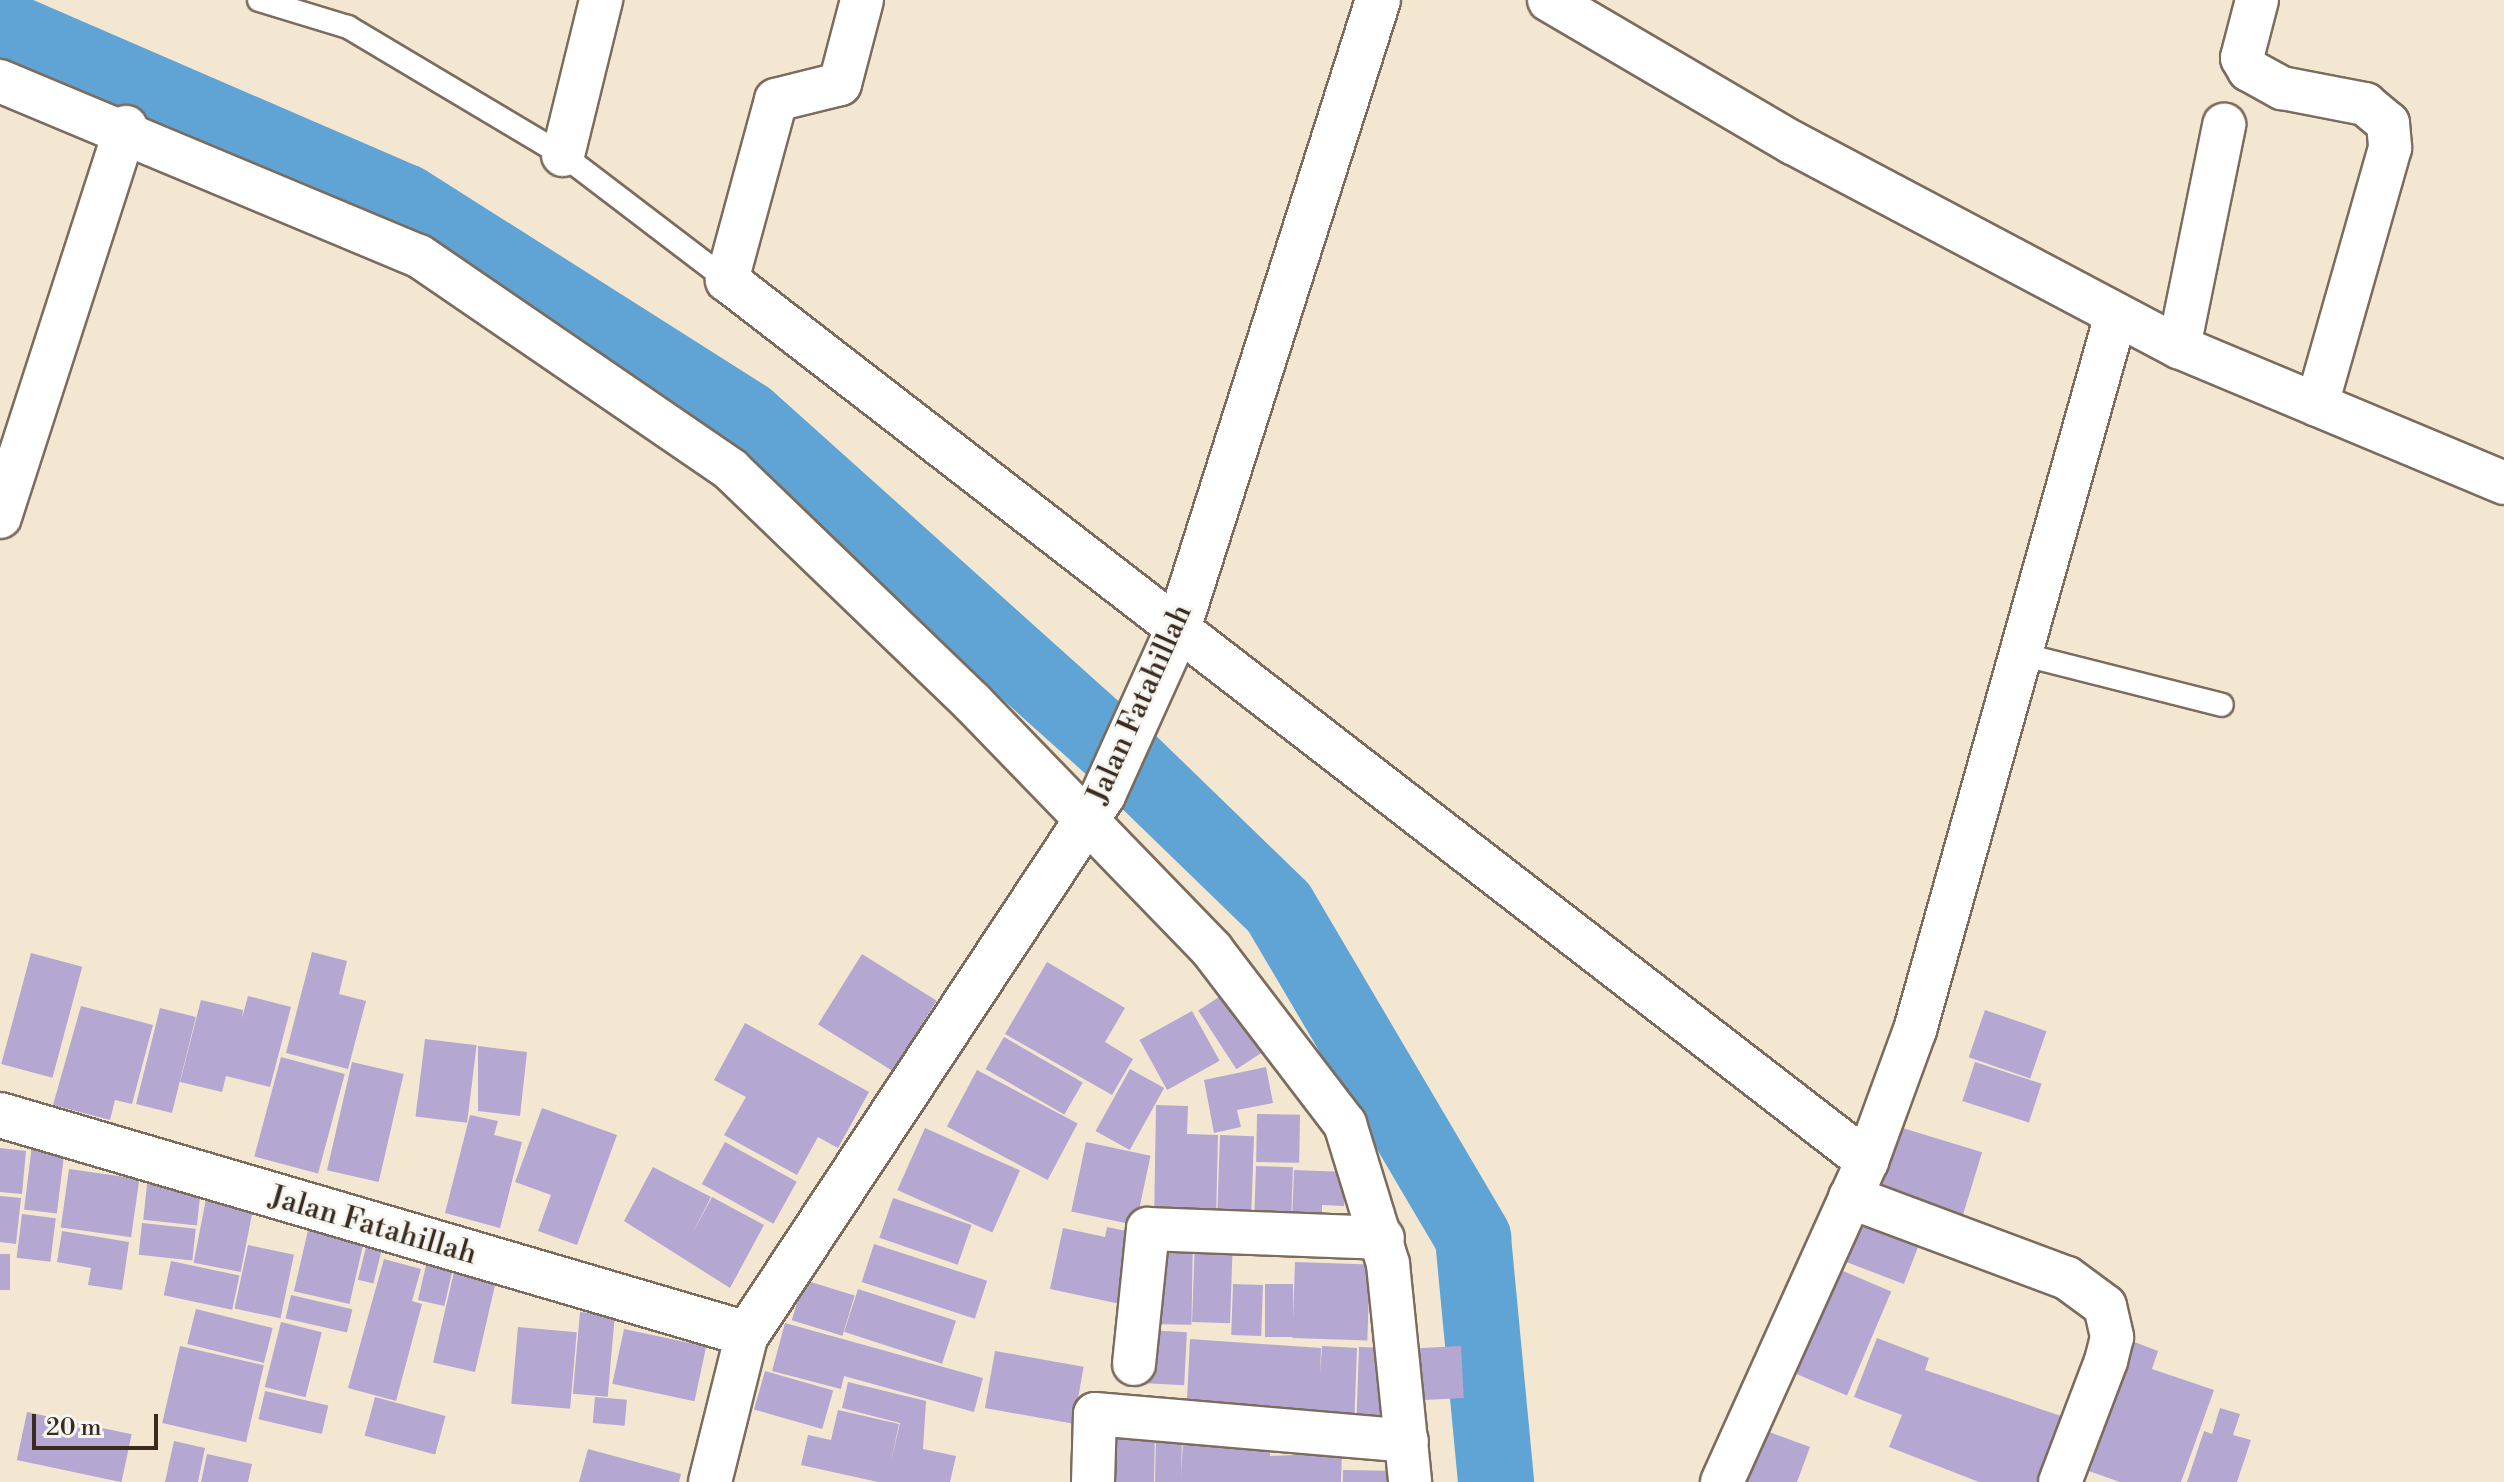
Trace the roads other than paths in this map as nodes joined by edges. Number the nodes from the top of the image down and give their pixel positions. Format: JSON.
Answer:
{"nodes":[{"id":1,"x":259,"y":0,"type":"edge"},
{"id":2,"x":601,"y":0,"type":"edge"},
{"id":3,"x":862,"y":0,"type":"edge"},
{"id":4,"x":1378,"y":0,"type":"edge"},
{"id":5,"x":1549,"y":0,"type":"edge"},
{"id":6,"x":2257,"y":0,"type":"edge"},
{"id":7,"x":0,"y":81,"type":"edge"},
{"id":8,"x":2224,"y":125,"type":"dead end"},
{"id":9,"x":126,"y":127,"type":"junction"},
{"id":10,"x":563,"y":155,"type":"junction"},
{"id":11,"x":727,"y":280,"type":"junction"},
{"id":12,"x":2116,"y":315,"type":"junction"},
{"id":13,"x":2179,"y":347,"type":"junction"},
{"id":14,"x":2317,"y":405,"type":"junction"},
{"id":15,"x":2504,"y":483,"type":"edge"},
{"id":16,"x":0,"y":517,"type":"edge"},
{"id":17,"x":1172,"y":642,"type":"junction"},
{"id":18,"x":2021,"y":654,"type":"junction"},
{"id":19,"x":2222,"y":705,"type":"dead end"},
{"id":20,"x":1095,"y":808,"type":"junction"},
{"id":21,"x":0,"y":1115,"type":"edge"},
{"id":22,"x":1859,"y":1179,"type":"junction"},
{"id":23,"x":1383,"y":1238,"type":"junction"},
{"id":24,"x":747,"y":1334,"type":"junction"},
{"id":25,"x":1134,"y":1364,"type":"dead end"},
{"id":26,"x":1407,"y":1441,"type":"junction"},
{"id":27,"x":710,"y":1482,"type":"edge"},
{"id":28,"x":1093,"y":1482,"type":"edge"},
{"id":29,"x":1410,"y":1482,"type":"edge"},
{"id":30,"x":1722,"y":1482,"type":"edge"},
{"id":31,"x":2060,"y":1482,"type":"edge"}],
"edges":[{"from":1,"to":10,"type":"lane"},
{"from":2,"to":10,"type":"street"},
{"from":3,"to":11,"type":"street"},
{"from":4,"to":17,"type":"street","name":"Jalan Fatahillah"},
{"from":5,"to":12,"type":"street"},
{"from":6,"to":14,"type":"street"},
{"from":7,"to":9,"type":"street"},
{"from":8,"to":13,"type":"street"},
{"from":9,"to":16,"type":"street"},
{"from":9,"to":20,"type":"street"},
{"from":10,"to":11,"type":"lane"},
{"from":11,"to":17,"type":"street"},
{"from":12,"to":13,"type":"street"},
{"from":12,"to":18,"type":"street"},
{"from":13,"to":14,"type":"street"},
{"from":14,"to":15,"type":"street"},
{"from":17,"to":20,"type":"street","name":"Jalan Fatahillah"},
{"from":17,"to":22,"type":"street"},
{"from":18,"to":19,"type":"lane"},
{"from":18,"to":22,"type":"street"},
{"from":20,"to":23,"type":"street"},
{"from":20,"to":24,"type":"street","name":"Jalan Fatahillah"},
{"from":21,"to":24,"type":"street","name":"Jalan Fatahillah"},
{"from":22,"to":30,"type":"street"},
{"from":22,"to":31,"type":"street"},
{"from":23,"to":25,"type":"street"},
{"from":23,"to":26,"type":"street"},
{"from":24,"to":27,"type":"street","name":"Jalan Fatahillah"},
{"from":26,"to":28,"type":"street"},
{"from":26,"to":29,"type":"street"}]}
